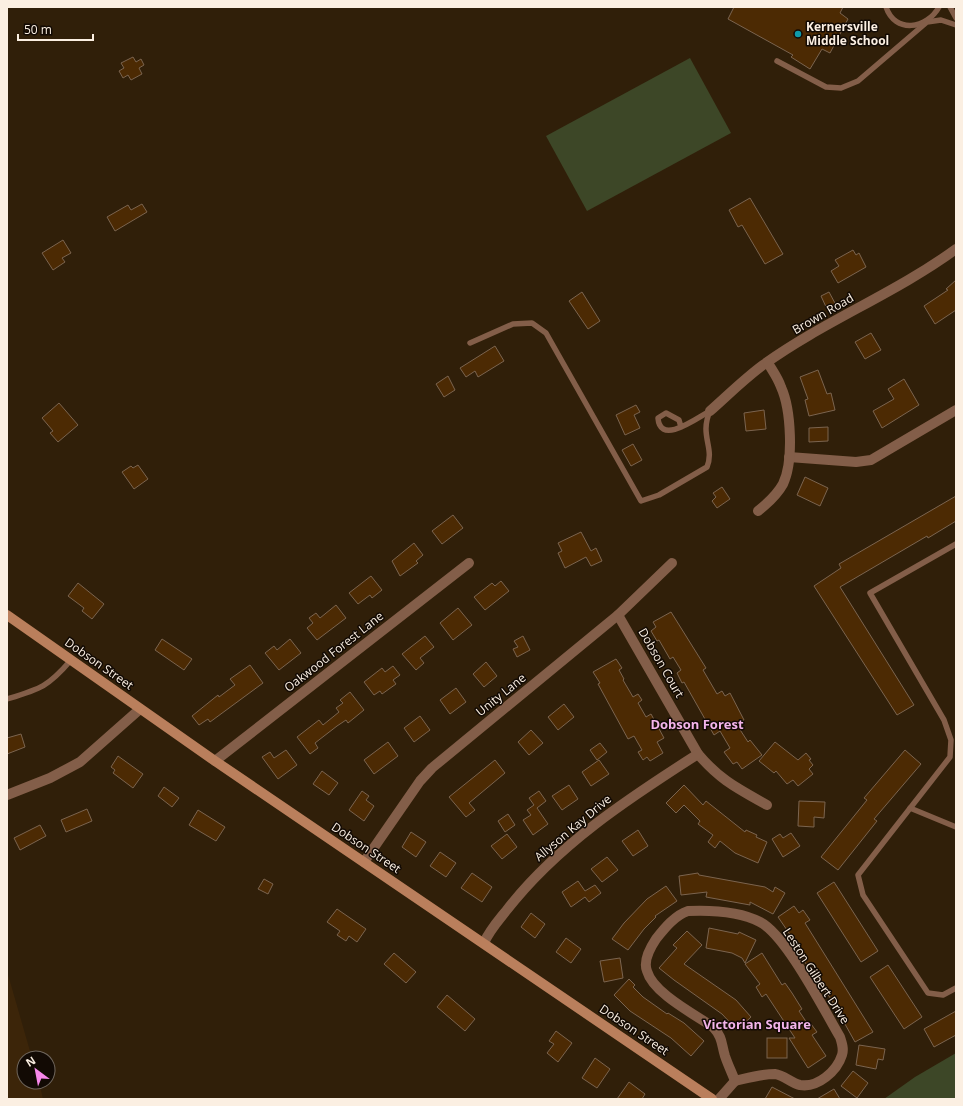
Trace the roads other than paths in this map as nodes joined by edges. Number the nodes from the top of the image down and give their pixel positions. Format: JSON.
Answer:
{"nodes":[{"id":1,"x":886,"y":7,"type":"edge"},
{"id":2,"x":939,"y":7,"type":"edge"},
{"id":3,"x":950,"y":7,"type":"edge"},
{"id":4,"x":956,"y":18,"type":"edge"},
{"id":5,"x":927,"y":22,"type":"junction"},
{"id":6,"x":956,"y":26,"type":"edge"},
{"id":7,"x":777,"y":61,"type":"dead end"},
{"id":8,"x":956,"y":249,"type":"edge"},
{"id":9,"x":470,"y":343,"type":"dead end"},
{"id":10,"x":768,"y":362,"type":"junction"},
{"id":11,"x":956,"y":410,"type":"edge"},
{"id":12,"x":710,"y":411,"type":"junction"},
{"id":13,"x":681,"y":427,"type":"dead end"},
{"id":14,"x":789,"y":457,"type":"junction"},
{"id":15,"x":758,"y":511,"type":"dead end"},
{"id":16,"x":956,"y":544,"type":"edge"},
{"id":17,"x":469,"y":563,"type":"dead end"},
{"id":18,"x":672,"y":564,"type":"dead end"},
{"id":19,"x":7,"y":615,"type":"edge"},
{"id":20,"x":618,"y":615,"type":"junction"},
{"id":21,"x":72,"y":660,"type":"junction"},
{"id":22,"x":7,"y":699,"type":"edge"},
{"id":23,"x":140,"y":709,"type":"junction"},
{"id":24,"x":698,"y":754,"type":"junction"},
{"id":25,"x":216,"y":761,"type":"junction"},
{"id":26,"x":7,"y":795,"type":"edge"},
{"id":27,"x":767,"y":805,"type":"dead end"},
{"id":28,"x":910,"y":808,"type":"junction"},
{"id":29,"x":956,"y":827,"type":"edge"},
{"id":30,"x":364,"y":862,"type":"junction"},
{"id":31,"x":484,"y":943,"type":"junction"},
{"id":32,"x":956,"y":988,"type":"edge"},
{"id":33,"x":735,"y":1081,"type":"junction"},
{"id":34,"x":712,"y":1099,"type":"edge"},
{"id":35,"x":719,"y":1099,"type":"edge"}],
"edges":[{"from":1,"to":5,"type":"lane"},
{"from":2,"to":5,"type":"lane"},
{"from":3,"to":4,"type":"lane"},
{"from":5,"to":6,"type":"lane"},
{"from":5,"to":7,"type":"lane"},
{"from":8,"to":10,"type":"street","name":"Brown Road"},
{"from":9,"to":12,"type":"lane"},
{"from":10,"to":12,"type":"street","name":"Brown Road"},
{"from":10,"to":14,"type":"street"},
{"from":11,"to":14,"type":"street"},
{"from":12,"to":13,"type":"lane"},
{"from":14,"to":15,"type":"street"},
{"from":16,"to":28,"type":"lane"},
{"from":17,"to":25,"type":"street","name":"Oakwood Forest Lane"},
{"from":18,"to":20,"type":"street","name":"Unity Lane"},
{"from":19,"to":21,"type":"street","name":"Dobson Street"},
{"from":20,"to":24,"type":"street","name":"Dobson Court"},
{"from":20,"to":30,"type":"street","name":"Unity Lane"},
{"from":21,"to":22,"type":"lane"},
{"from":21,"to":23,"type":"street","name":"Dobson Street"},
{"from":23,"to":25,"type":"street","name":"Dobson Street"},
{"from":23,"to":26,"type":"street"},
{"from":24,"to":27,"type":"street","name":"Dobson Court"},
{"from":24,"to":31,"type":"street","name":"Allyson Kay Drive"},
{"from":25,"to":30,"type":"street","name":"Dobson Street"},
{"from":28,"to":29,"type":"lane"},
{"from":28,"to":32,"type":"lane"},
{"from":30,"to":31,"type":"street","name":"Dobson Street"},
{"from":31,"to":34,"type":"street","name":"Dobson Street"},
{"from":33,"to":33,"type":"street","name":"Leston Gilbert Drive"},
{"from":33,"to":35,"type":"street"}]}
